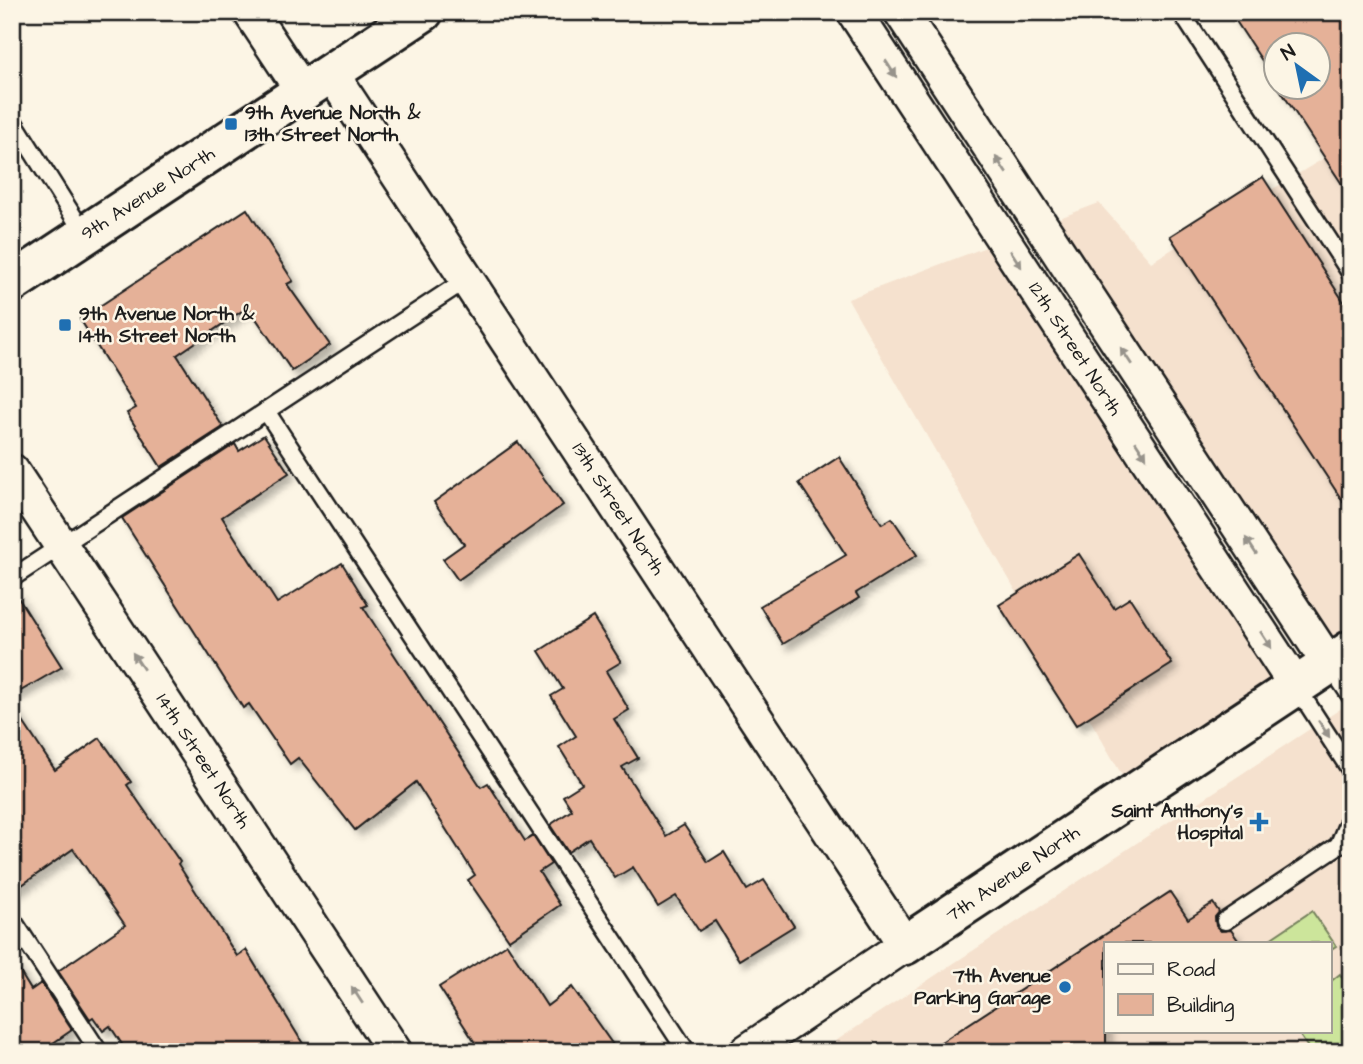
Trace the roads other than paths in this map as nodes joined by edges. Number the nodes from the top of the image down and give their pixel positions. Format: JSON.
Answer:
{"nodes":[{"id":1,"x":250,"y":12,"type":"edge"},
{"id":2,"x":423,"y":12,"type":"edge"},
{"id":3,"x":853,"y":12,"type":"edge"},
{"id":4,"x":901,"y":12,"type":"edge"},
{"id":5,"x":1181,"y":12,"type":"edge"},
{"id":6,"x":317,"y":82,"type":"junction"},
{"id":7,"x":12,"y":119,"type":"edge"},
{"id":8,"x":85,"y":235,"type":"junction"},
{"id":9,"x":1351,"y":274,"type":"edge"},
{"id":10,"x":467,"y":279,"type":"junction"},
{"id":11,"x":12,"y":283,"type":"edge"},
{"id":12,"x":266,"y":411,"type":"junction"},
{"id":13,"x":12,"y":471,"type":"edge"},
{"id":14,"x":62,"y":546,"type":"junction"},
{"id":15,"x":12,"y":578,"type":"edge"},
{"id":16,"x":1340,"y":657,"type":"edge"},
{"id":17,"x":1296,"y":686,"type":"junction"},
{"id":18,"x":1351,"y":697,"type":"edge"},
{"id":19,"x":1351,"y":771,"type":"edge"},
{"id":20,"x":1351,"y":815,"type":"edge"},
{"id":21,"x":1345,"y":841,"type":"edge"},
{"id":22,"x":12,"y":919,"type":"edge"},
{"id":23,"x":1225,"y":921,"type":"dead end"},
{"id":24,"x":905,"y":946,"type":"junction"},
{"id":25,"x":99,"y":1052,"type":"edge"},
{"id":26,"x":394,"y":1052,"type":"edge"},
{"id":27,"x":687,"y":1052,"type":"edge"},
{"id":28,"x":746,"y":1052,"type":"edge"}],
"edges":[{"from":1,"to":6,"type":"street","name":"13th Street North"},
{"from":2,"to":6,"type":"street","name":"9th Avenue North"},
{"from":3,"to":17,"type":"street","name":"12th Street North","one_way":true},
{"from":16,"to":4,"type":"street","name":"12th Street North","one_way":true},
{"from":5,"to":9,"type":"lane"},
{"from":6,"to":8,"type":"street","name":"9th Avenue North"},
{"from":6,"to":10,"type":"street","name":"13th Street North"},
{"from":7,"to":8,"type":"lane"},
{"from":8,"to":11,"type":"street","name":"9th Avenue North"},
{"from":10,"to":12,"type":"lane"},
{"from":10,"to":24,"type":"street","name":"13th Street North"},
{"from":12,"to":14,"type":"lane"},
{"from":12,"to":27,"type":"lane"},
{"from":13,"to":14,"type":"street","name":"14th Street North"},
{"from":14,"to":15,"type":"lane"},
{"from":26,"to":14,"type":"street","name":"14th Street North","one_way":true},
{"from":16,"to":17,"type":"street","name":"7th Avenue North"},
{"from":16,"to":18,"type":"lane"},
{"from":17,"to":19,"type":"lane","one_way":true},
{"from":17,"to":24,"type":"street","name":"7th Avenue North"},
{"from":20,"to":21,"type":"lane"},
{"from":21,"to":23,"type":"lane"},
{"from":22,"to":25,"type":"lane"},
{"from":24,"to":28,"type":"street","name":"7th Avenue North"}]}
